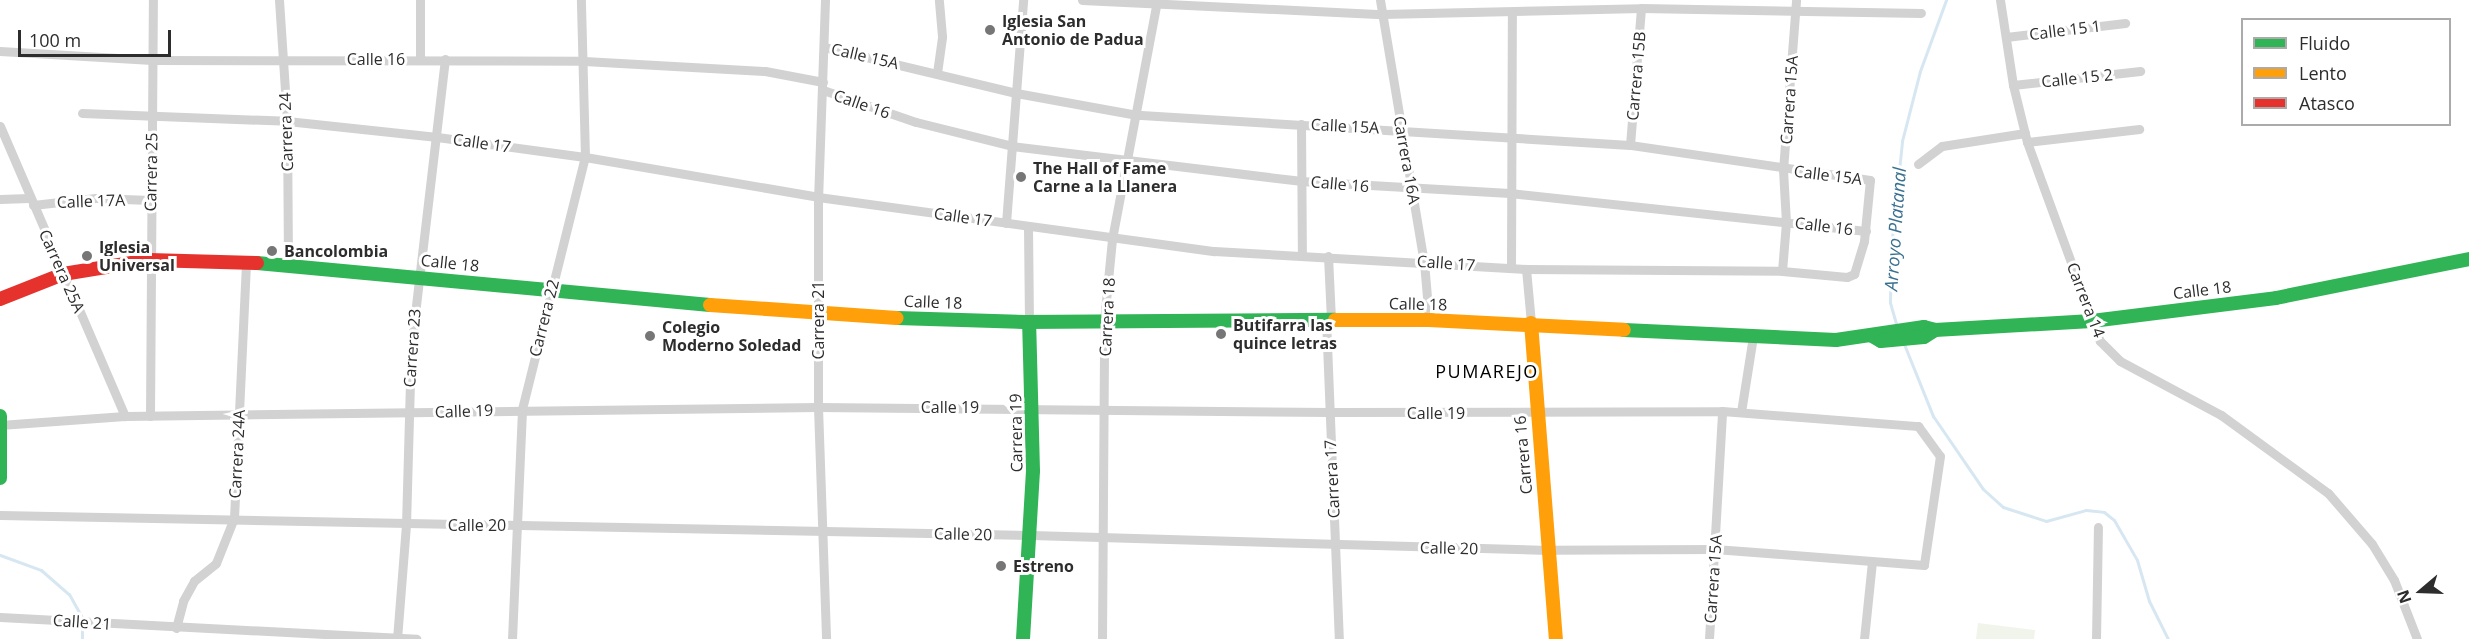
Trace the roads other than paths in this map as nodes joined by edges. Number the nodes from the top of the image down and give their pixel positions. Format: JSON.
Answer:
{"nodes":[{"id":1,"x":153,"y":0,"type":"edge"},
{"id":2,"x":279,"y":0,"type":"edge"},
{"id":3,"x":420,"y":0,"type":"edge"},
{"id":4,"x":581,"y":0,"type":"edge"},
{"id":5,"x":825,"y":0,"type":"edge"},
{"id":6,"x":939,"y":0,"type":"edge"},
{"id":7,"x":1023,"y":0,"type":"edge"},
{"id":8,"x":1082,"y":0,"type":"edge"},
{"id":9,"x":1380,"y":0,"type":"edge"},
{"id":10,"x":2000,"y":0,"type":"edge"},
{"id":11,"x":1157,"y":2,"type":"edge"},
{"id":12,"x":1523,"y":5,"type":"edge"},
{"id":13,"x":1796,"y":5,"type":"edge"},
{"id":14,"x":1641,"y":8,"type":"junction"},
{"id":15,"x":1512,"y":13,"type":"junction"},
{"id":16,"x":1921,"y":13,"type":"dead end"},
{"id":17,"x":1382,"y":14,"type":"junction"},
{"id":18,"x":2125,"y":23,"type":"dead end"},
{"id":19,"x":2006,"y":37,"type":"junction"},
{"id":20,"x":824,"y":47,"type":"junction"},
{"id":21,"x":0,"y":51,"type":"edge"},
{"id":22,"x":283,"y":59,"type":"junction"},
{"id":23,"x":420,"y":59,"type":"junction"},
{"id":24,"x":445,"y":59,"type":"junction"},
{"id":25,"x":152,"y":60,"type":"junction"},
{"id":26,"x":584,"y":61,"type":"junction"},
{"id":27,"x":2140,"y":71,"type":"dead end"},
{"id":28,"x":937,"y":73,"type":"junction"},
{"id":29,"x":2013,"y":85,"type":"junction"},
{"id":30,"x":823,"y":86,"type":"junction"},
{"id":31,"x":1016,"y":93,"type":"junction"},
{"id":32,"x":82,"y":113,"type":"dead end"},
{"id":33,"x":152,"y":114,"type":"junction"},
{"id":34,"x":1137,"y":115,"type":"junction"},
{"id":35,"x":286,"y":121,"type":"junction"},
{"id":36,"x":1301,"y":124,"type":"junction"},
{"id":37,"x":0,"y":126,"type":"edge"},
{"id":38,"x":1401,"y":129,"type":"junction"},
{"id":39,"x":2139,"y":129,"type":"dead end"},
{"id":40,"x":1510,"y":136,"type":"junction"},
{"id":41,"x":437,"y":137,"type":"junction"},
{"id":42,"x":2026,"y":137,"type":"junction"},
{"id":43,"x":1630,"y":145,"type":"junction"},
{"id":44,"x":1012,"y":146,"type":"junction"},
{"id":45,"x":585,"y":157,"type":"junction"},
{"id":46,"x":1129,"y":159,"type":"junction"},
{"id":47,"x":1918,"y":164,"type":"dead end"},
{"id":48,"x":1783,"y":170,"type":"junction"},
{"id":49,"x":1300,"y":181,"type":"junction"},
{"id":50,"x":1412,"y":190,"type":"junction"},
{"id":51,"x":1510,"y":193,"type":"junction"},
{"id":52,"x":818,"y":197,"type":"junction"},
{"id":53,"x":0,"y":199,"type":"edge"},
{"id":54,"x":150,"y":200,"type":"junction"},
{"id":55,"x":31,"y":201,"type":"junction"},
{"id":56,"x":1786,"y":222,"type":"junction"},
{"id":57,"x":1006,"y":223,"type":"junction"},
{"id":58,"x":1028,"y":227,"type":"junction"},
{"id":59,"x":1866,"y":231,"type":"junction"},
{"id":60,"x":1112,"y":239,"type":"junction"},
{"id":61,"x":1302,"y":255,"type":"junction"},
{"id":62,"x":1328,"y":256,"type":"junction"},
{"id":63,"x":2469,"y":259,"type":"edge"},
{"id":64,"x":149,"y":260,"type":"junction"},
{"id":65,"x":246,"y":262,"type":"junction"},
{"id":66,"x":1424,"y":262,"type":"junction"},
{"id":67,"x":288,"y":264,"type":"junction"},
{"id":68,"x":1511,"y":267,"type":"junction"},
{"id":69,"x":1526,"y":269,"type":"junction"},
{"id":70,"x":1782,"y":271,"type":"junction"},
{"id":71,"x":63,"y":274,"type":"junction"},
{"id":72,"x":417,"y":276,"type":"junction"},
{"id":73,"x":551,"y":290,"type":"junction"},
{"id":74,"x":0,"y":299,"type":"edge"},
{"id":75,"x":818,"y":315,"type":"junction"},
{"id":76,"x":1328,"y":319,"type":"junction"},
{"id":77,"x":1429,"y":320,"type":"junction"},
{"id":78,"x":1104,"y":321,"type":"junction"},
{"id":79,"x":2092,"y":321,"type":"junction"},
{"id":80,"x":1029,"y":322,"type":"junction"},
{"id":81,"x":1531,"y":323,"type":"junction"},
{"id":82,"x":1753,"y":336,"type":"junction"},
{"id":83,"x":818,"y":406,"type":"junction"},
{"id":84,"x":1032,"y":408,"type":"junction"},
{"id":85,"x":522,"y":409,"type":"junction"},
{"id":86,"x":1105,"y":410,"type":"junction"},
{"id":87,"x":1722,"y":411,"type":"junction"},
{"id":88,"x":409,"y":412,"type":"junction"},
{"id":89,"x":1329,"y":412,"type":"junction"},
{"id":90,"x":1741,"y":412,"type":"junction"},
{"id":91,"x":1536,"y":413,"type":"junction"},
{"id":92,"x":0,"y":416,"type":"edge"},
{"id":93,"x":125,"y":416,"type":"junction"},
{"id":94,"x":150,"y":416,"type":"junction"},
{"id":95,"x":238,"y":416,"type":"junction"},
{"id":96,"x":0,"y":425,"type":"edge"},
{"id":97,"x":0,"y":478,"type":"edge"},
{"id":98,"x":0,"y":515,"type":"edge"},
{"id":99,"x":234,"y":518,"type":"junction"},
{"id":100,"x":406,"y":525,"type":"junction"},
{"id":101,"x":517,"y":525,"type":"junction"},
{"id":102,"x":2098,"y":527,"type":"dead end"},
{"id":103,"x":821,"y":531,"type":"junction"},
{"id":104,"x":1031,"y":535,"type":"junction"},
{"id":105,"x":1103,"y":537,"type":"junction"},
{"id":106,"x":1335,"y":545,"type":"junction"},
{"id":107,"x":1715,"y":549,"type":"junction"},
{"id":108,"x":1548,"y":550,"type":"junction"},
{"id":109,"x":1872,"y":562,"type":"junction"},
{"id":110,"x":1925,"y":564,"type":"joint"},
{"id":111,"x":0,"y":617,"type":"edge"},
{"id":112,"x":176,"y":628,"type":"junction"},
{"id":113,"x":397,"y":638,"type":"edge"},
{"id":114,"x":416,"y":639,"type":"edge"},
{"id":115,"x":512,"y":639,"type":"edge"},
{"id":116,"x":826,"y":639,"type":"edge"},
{"id":117,"x":1023,"y":639,"type":"edge"},
{"id":118,"x":1102,"y":639,"type":"edge"},
{"id":119,"x":1339,"y":639,"type":"edge"},
{"id":120,"x":1556,"y":639,"type":"edge"},
{"id":121,"x":1709,"y":639,"type":"edge"},
{"id":122,"x":1864,"y":639,"type":"edge"},
{"id":123,"x":2096,"y":639,"type":"edge"},
{"id":124,"x":2417,"y":639,"type":"edge"}],
"edges":[{"from":1,"to":25,"type":"street","name":"Carrera 25"},
{"from":2,"to":22,"type":"street","name":"Carrera 24"},
{"from":3,"to":23,"type":"street"},
{"from":4,"to":26,"type":"street","name":"Carrera 22"},
{"from":5,"to":20,"type":"street","name":"Carrera 21"},
{"from":6,"to":28,"type":"street"},
{"from":7,"to":31,"type":"street"},
{"from":8,"to":11,"type":"street"},
{"from":9,"to":17,"type":"street","name":"Carrera 16A"},
{"from":10,"to":19,"type":"street","name":"Carrera 14"},
{"from":11,"to":17,"type":"street"},
{"from":11,"to":34,"type":"street","name":"Carrera 18"},
{"from":12,"to":14,"type":"street"},
{"from":12,"to":15,"type":"street"},
{"from":13,"to":14,"type":"street"},
{"from":13,"to":16,"type":"street"},
{"from":13,"to":48,"type":"street","name":"Carrera 15A"},
{"from":14,"to":43,"type":"street","name":"Carrera 15B"},
{"from":15,"to":17,"type":"street"},
{"from":15,"to":40,"type":"street"},
{"from":17,"to":38,"type":"street","name":"Carrera 16A"},
{"from":18,"to":19,"type":"street","name":"Calle 15 1"},
{"from":19,"to":29,"type":"street","name":"Carrera 14"},
{"from":20,"to":28,"type":"street","name":"Calle 15A"},
{"from":20,"to":30,"type":"street","name":"Carrera 21"},
{"from":21,"to":25,"type":"street","name":"Calle 16"},
{"from":22,"to":23,"type":"street","name":"Calle 16"},
{"from":22,"to":25,"type":"street","name":"Calle 16"},
{"from":22,"to":35,"type":"street","name":"Carrera 24"},
{"from":23,"to":24,"type":"street","name":"Calle 16"},
{"from":24,"to":26,"type":"street","name":"Calle 16"},
{"from":24,"to":41,"type":"street","name":"Carrera 23"},
{"from":25,"to":33,"type":"street","name":"Carrera 25"},
{"from":26,"to":30,"type":"street","name":"Calle 16"},
{"from":26,"to":45,"type":"street","name":"Carrera 22"},
{"from":27,"to":29,"type":"street","name":"Calle 15 2"},
{"from":28,"to":31,"type":"street","name":"Calle 15A"},
{"from":29,"to":42,"type":"street","name":"Carrera 14"},
{"from":30,"to":44,"type":"street","name":"Calle 16"},
{"from":30,"to":52,"type":"street","name":"Carrera 21"},
{"from":31,"to":34,"type":"street","name":"Calle 15A"},
{"from":31,"to":44,"type":"street"},
{"from":32,"to":33,"type":"street","name":"Calle 17"},
{"from":33,"to":35,"type":"street","name":"Calle 17"},
{"from":33,"to":54,"type":"street","name":"Carrera 25"},
{"from":34,"to":36,"type":"street","name":"Calle 15A"},
{"from":34,"to":46,"type":"street","name":"Carrera 18"},
{"from":35,"to":41,"type":"street","name":"Calle 17"},
{"from":35,"to":67,"type":"street","name":"Carrera 24"},
{"from":36,"to":38,"type":"street","name":"Calle 15A"},
{"from":36,"to":49,"type":"street"},
{"from":37,"to":55,"type":"street","name":"Carrera 25A"},
{"from":38,"to":40,"type":"street","name":"Calle 15A"},
{"from":38,"to":50,"type":"street","name":"Carrera 16A"},
{"from":39,"to":42,"type":"street"},
{"from":40,"to":43,"type":"street","name":"Calle 15A"},
{"from":40,"to":51,"type":"street"},
{"from":41,"to":45,"type":"street","name":"Calle 17"},
{"from":41,"to":72,"type":"street","name":"Carrera 23"},
{"from":42,"to":47,"type":"street"},
{"from":42,"to":79,"type":"street","name":"Carrera 14"},
{"from":43,"to":48,"type":"street","name":"Calle 15A"},
{"from":44,"to":46,"type":"street","name":"Calle 16"},
{"from":44,"to":57,"type":"street"},
{"from":45,"to":52,"type":"street","name":"Calle 17"},
{"from":45,"to":73,"type":"street","name":"Carrera 22"},
{"from":46,"to":49,"type":"street","name":"Calle 16"},
{"from":46,"to":60,"type":"street","name":"Carrera 18"},
{"from":48,"to":56,"type":"street","name":"Carrera 15A"},
{"from":48,"to":59,"type":"street","name":"Calle 15A"},
{"from":49,"to":50,"type":"street","name":"Calle 16"},
{"from":49,"to":61,"type":"street"},
{"from":50,"to":51,"type":"street","name":"Calle 16"},
{"from":50,"to":66,"type":"street","name":"Carrera 16A"},
{"from":51,"to":56,"type":"street","name":"Calle 16"},
{"from":51,"to":68,"type":"street"},
{"from":52,"to":57,"type":"street","name":"Calle 17"},
{"from":52,"to":75,"type":"street","name":"Carrera 21"},
{"from":53,"to":55,"type":"street","name":"Calle 17A"},
{"from":54,"to":55,"type":"street","name":"Calle 17A"},
{"from":54,"to":64,"type":"street","name":"Carrera 25"},
{"from":55,"to":71,"type":"street","name":"Carrera 25A"},
{"from":56,"to":59,"type":"street","name":"Calle 16"},
{"from":56,"to":70,"type":"street","name":"Carrera 15A"},
{"from":57,"to":58,"type":"street","name":"Calle 17"},
{"from":58,"to":60,"type":"street","name":"Calle 17"},
{"from":58,"to":80,"type":"street","name":"Carrera 19"},
{"from":59,"to":70,"type":"street","name":"Calle 17"},
{"from":60,"to":61,"type":"street","name":"Calle 17"},
{"from":60,"to":78,"type":"street","name":"Carrera 18"},
{"from":61,"to":62,"type":"street","name":"Calle 17"},
{"from":62,"to":66,"type":"street","name":"Calle 17"},
{"from":62,"to":76,"type":"street","name":"Carrera 17"},
{"from":63,"to":79,"type":"main road","name":"Calle 18"},
{"from":64,"to":65,"type":"main road","name":"Calle 18"},
{"from":64,"to":71,"type":"main road","name":"Calle 18"},
{"from":64,"to":94,"type":"street","name":"Carrera 25"},
{"from":65,"to":67,"type":"main road","name":"Calle 18"},
{"from":65,"to":95,"type":"street","name":"Carrera 24A"},
{"from":66,"to":68,"type":"street","name":"Calle 17"},
{"from":66,"to":77,"type":"street","name":"Carrera 16A"},
{"from":67,"to":72,"type":"main road","name":"Calle 18"},
{"from":68,"to":69,"type":"street","name":"Calle 17"},
{"from":69,"to":70,"type":"street","name":"Calle 17"},
{"from":69,"to":81,"type":"street","name":"Carrera 16"},
{"from":71,"to":74,"type":"main road","name":"Calle 18"},
{"from":71,"to":93,"type":"street","name":"Carrera 25A"},
{"from":72,"to":73,"type":"main road","name":"Calle 18"},
{"from":72,"to":88,"type":"street","name":"Carrera 23"},
{"from":73,"to":75,"type":"main road","name":"Calle 18"},
{"from":73,"to":85,"type":"street","name":"Carrera 22"},
{"from":75,"to":80,"type":"main road","name":"Calle 18"},
{"from":75,"to":83,"type":"street","name":"Carrera 21"},
{"from":76,"to":77,"type":"main road","name":"Calle 18"},
{"from":76,"to":78,"type":"main road","name":"Calle 18"},
{"from":76,"to":89,"type":"street","name":"Carrera 17"},
{"from":77,"to":81,"type":"main road","name":"Calle 18"},
{"from":78,"to":80,"type":"main road","name":"Calle 18"},
{"from":78,"to":86,"type":"street","name":"Carrera 18"},
{"from":79,"to":82,"type":"main road","name":"Calle 18"},
{"from":79,"to":124,"type":"street","name":"Carrera 14"},
{"from":80,"to":84,"type":"main road","name":"Carrera 19"},
{"from":81,"to":82,"type":"main road","name":"Calle 18"},
{"from":81,"to":91,"type":"main road","name":"Carrera 16"},
{"from":82,"to":90,"type":"street"},
{"from":83,"to":84,"type":"street","name":"Calle 19"},
{"from":83,"to":85,"type":"street","name":"Calle 19"},
{"from":83,"to":103,"type":"street","name":"Carrera 21"},
{"from":84,"to":86,"type":"street","name":"Calle 19"},
{"from":84,"to":104,"type":"main road","name":"Carrera 19"},
{"from":85,"to":88,"type":"street","name":"Calle 19"},
{"from":85,"to":101,"type":"street","name":"Carrera 22"},
{"from":86,"to":89,"type":"street","name":"Calle 19"},
{"from":86,"to":105,"type":"street","name":"Carrera 18"},
{"from":87,"to":90,"type":"street","name":"Calle 19"},
{"from":87,"to":91,"type":"street","name":"Calle 19"},
{"from":87,"to":107,"type":"street","name":"Carrera 15A"},
{"from":88,"to":95,"type":"street","name":"Calle 19"},
{"from":88,"to":100,"type":"street","name":"Carrera 23"},
{"from":89,"to":91,"type":"street","name":"Calle 19"},
{"from":89,"to":106,"type":"street","name":"Carrera 17"},
{"from":90,"to":110,"type":"street","name":"Calle 19"},
{"from":91,"to":108,"type":"main road","name":"Carrera 16"},
{"from":92,"to":96,"type":"main road"},
{"from":93,"to":94,"type":"street","name":"Calle 19"},
{"from":93,"to":96,"type":"street","name":"Calle 19"},
{"from":94,"to":95,"type":"street","name":"Calle 19"},
{"from":95,"to":99,"type":"street","name":"Carrera 24A"},
{"from":96,"to":97,"type":"main road"},
{"from":98,"to":99,"type":"street","name":"Calle 20"},
{"from":99,"to":100,"type":"street","name":"Calle 20"},
{"from":99,"to":112,"type":"street","name":"Carrera 24A"},
{"from":100,"to":101,"type":"street","name":"Calle 20"},
{"from":100,"to":113,"type":"street","name":"Carrera 23"},
{"from":101,"to":103,"type":"street","name":"Calle 20"},
{"from":101,"to":115,"type":"street","name":"Carrera 22"},
{"from":102,"to":123,"type":"street"},
{"from":103,"to":104,"type":"street","name":"Calle 20"},
{"from":103,"to":116,"type":"street","name":"Carrera 21"},
{"from":104,"to":105,"type":"street","name":"Calle 20"},
{"from":104,"to":117,"type":"main road","name":"Carrera 19"},
{"from":105,"to":106,"type":"street","name":"Calle 20"},
{"from":105,"to":118,"type":"street","name":"Carrera 18"},
{"from":106,"to":108,"type":"street","name":"Calle 20"},
{"from":106,"to":119,"type":"street","name":"Carrera 17"},
{"from":107,"to":108,"type":"street","name":"Calle 20"},
{"from":107,"to":109,"type":"street","name":"Calle 20"},
{"from":107,"to":121,"type":"street","name":"Carrera 15A"},
{"from":108,"to":120,"type":"main road","name":"Carrera 16"},
{"from":109,"to":110,"type":"street","name":"Calle 20"},
{"from":109,"to":122,"type":"street"},
{"from":111,"to":112,"type":"street","name":"Calle 21"},
{"from":112,"to":113,"type":"street","name":"Calle 21"},
{"from":113,"to":114,"type":"street","name":"Calle 21"}]}
